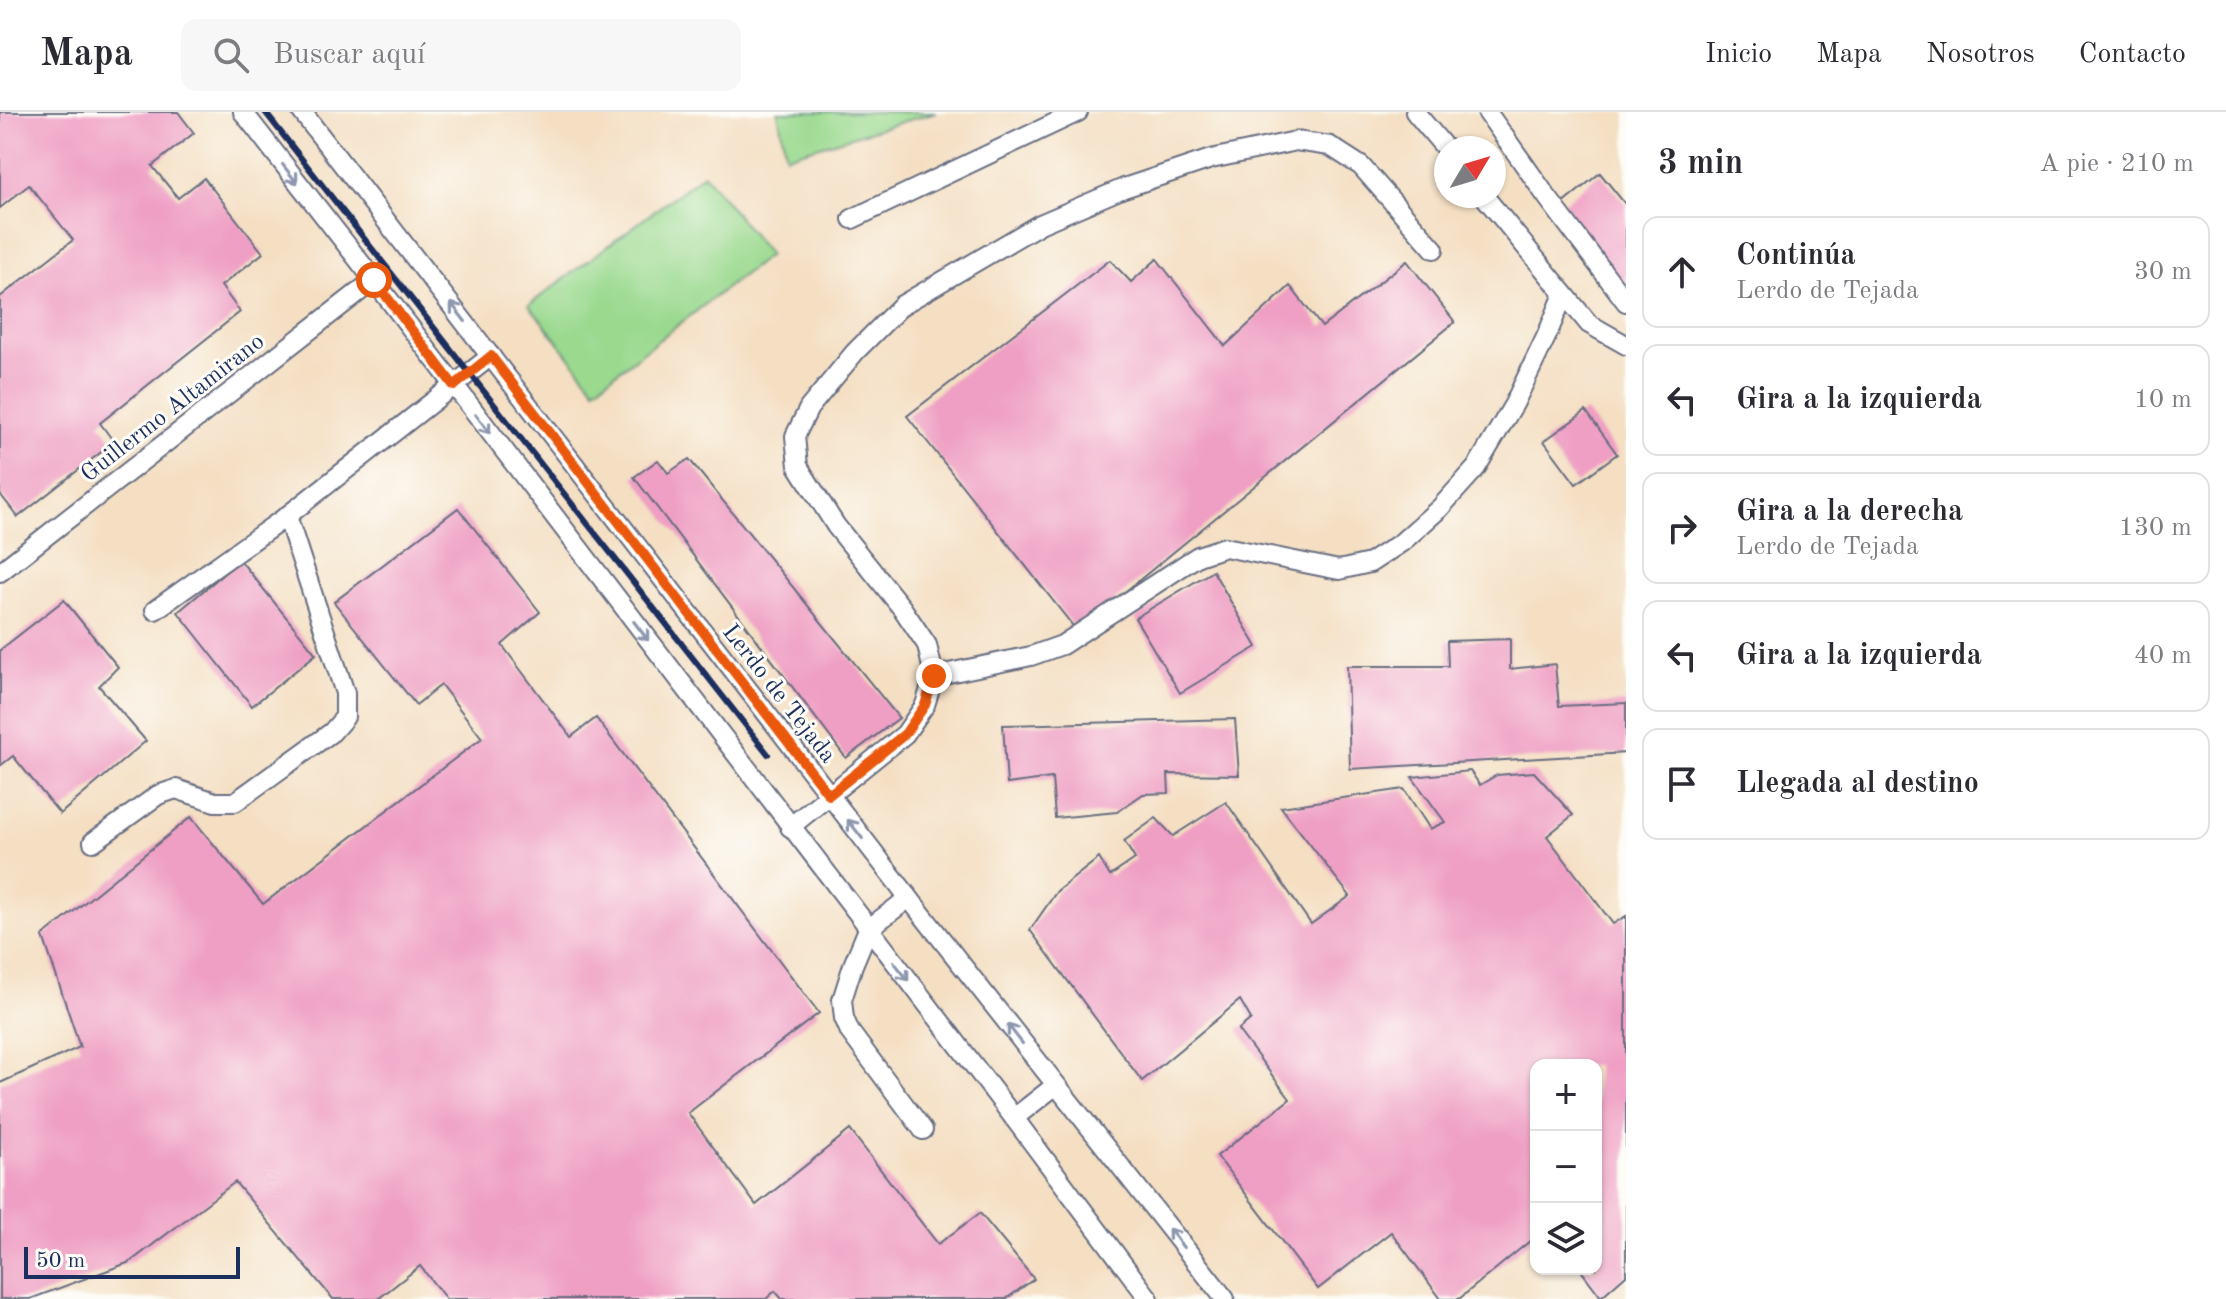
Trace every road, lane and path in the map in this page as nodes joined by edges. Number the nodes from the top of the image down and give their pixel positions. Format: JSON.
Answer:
{"nodes":[{"id":1,"x":243,"y":112,"type":"edge"},
{"id":2,"x":302,"y":112,"type":"edge"},
{"id":3,"x":1078,"y":112,"type":"edge"},
{"id":4,"x":1415,"y":112,"type":"edge"},
{"id":5,"x":1487,"y":112,"type":"edge"},
{"id":6,"x":1435,"y":136,"type":"edge"},
{"id":7,"x":1494,"y":208,"type":"edge"},
{"id":8,"x":852,"y":219,"type":"dead end"},
{"id":9,"x":1434,"y":249,"type":"dead end"},
{"id":10,"x":374,"y":280,"type":"junction"},
{"id":11,"x":1564,"y":294,"type":"junction"},
{"id":12,"x":1626,"y":302,"type":"edge"},
{"id":13,"x":1626,"y":345,"type":"edge"},
{"id":14,"x":491,"y":356,"type":"junction"},
{"id":15,"x":454,"y":386,"type":"junction"},
{"id":16,"x":287,"y":516,"type":"junction"},
{"id":17,"x":0,"y":572,"type":"edge"},
{"id":18,"x":155,"y":610,"type":"dead end"},
{"id":19,"x":934,"y":676,"type":"junction"},
{"id":20,"x":829,"y":795,"type":"junction"},
{"id":21,"x":790,"y":827,"type":"junction"},
{"id":22,"x":93,"y":842,"type":"dead end"},
{"id":23,"x":909,"y":898,"type":"junction"},
{"id":24,"x":868,"y":929,"type":"junction"},
{"id":25,"x":1056,"y":1085,"type":"junction"},
{"id":26,"x":1014,"y":1118,"type":"junction"},
{"id":27,"x":923,"y":1130,"type":"dead end"},
{"id":28,"x":1149,"y":1299,"type":"edge"},
{"id":29,"x":1225,"y":1299,"type":"edge"}],
"edges":[{"from":1,"to":10,"type":"lane","one_way":true},
{"from":14,"to":2,"type":"lane","name":"Lerdo de Tejada","one_way":true},
{"from":3,"to":8,"type":"lane"},
{"from":4,"to":6,"type":"lane"},
{"from":5,"to":12,"type":"lane"},
{"from":7,"to":11,"type":"lane"},
{"from":9,"to":19,"type":"lane"},
{"from":10,"to":15,"type":"lane"},
{"from":10,"to":17,"type":"lane","name":"Guillermo Altamirano"},
{"from":11,"to":13,"type":"lane"},
{"from":11,"to":19,"type":"lane"},
{"from":14,"to":15,"type":"lane"},
{"from":14,"to":20,"type":"lane","name":"Lerdo de Tejada"},
{"from":15,"to":16,"type":"lane"},
{"from":15,"to":21,"type":"lane","one_way":true},
{"from":16,"to":18,"type":"lane"},
{"from":16,"to":22,"type":"lane"},
{"from":19,"to":20,"type":"lane"},
{"from":20,"to":21,"type":"lane"},
{"from":23,"to":20,"type":"lane","name":"Lerdo de Tejada","one_way":true},
{"from":21,"to":24,"type":"lane"},
{"from":23,"to":24,"type":"lane"},
{"from":25,"to":23,"type":"lane","name":"Lerdo de Tejada","one_way":true},
{"from":24,"to":26,"type":"lane","one_way":true},
{"from":24,"to":27,"type":"lane"},
{"from":25,"to":26,"type":"lane"},
{"from":29,"to":25,"type":"lane","name":"Lerdo de Tejada","one_way":true},
{"from":26,"to":28,"type":"lane"}]}
